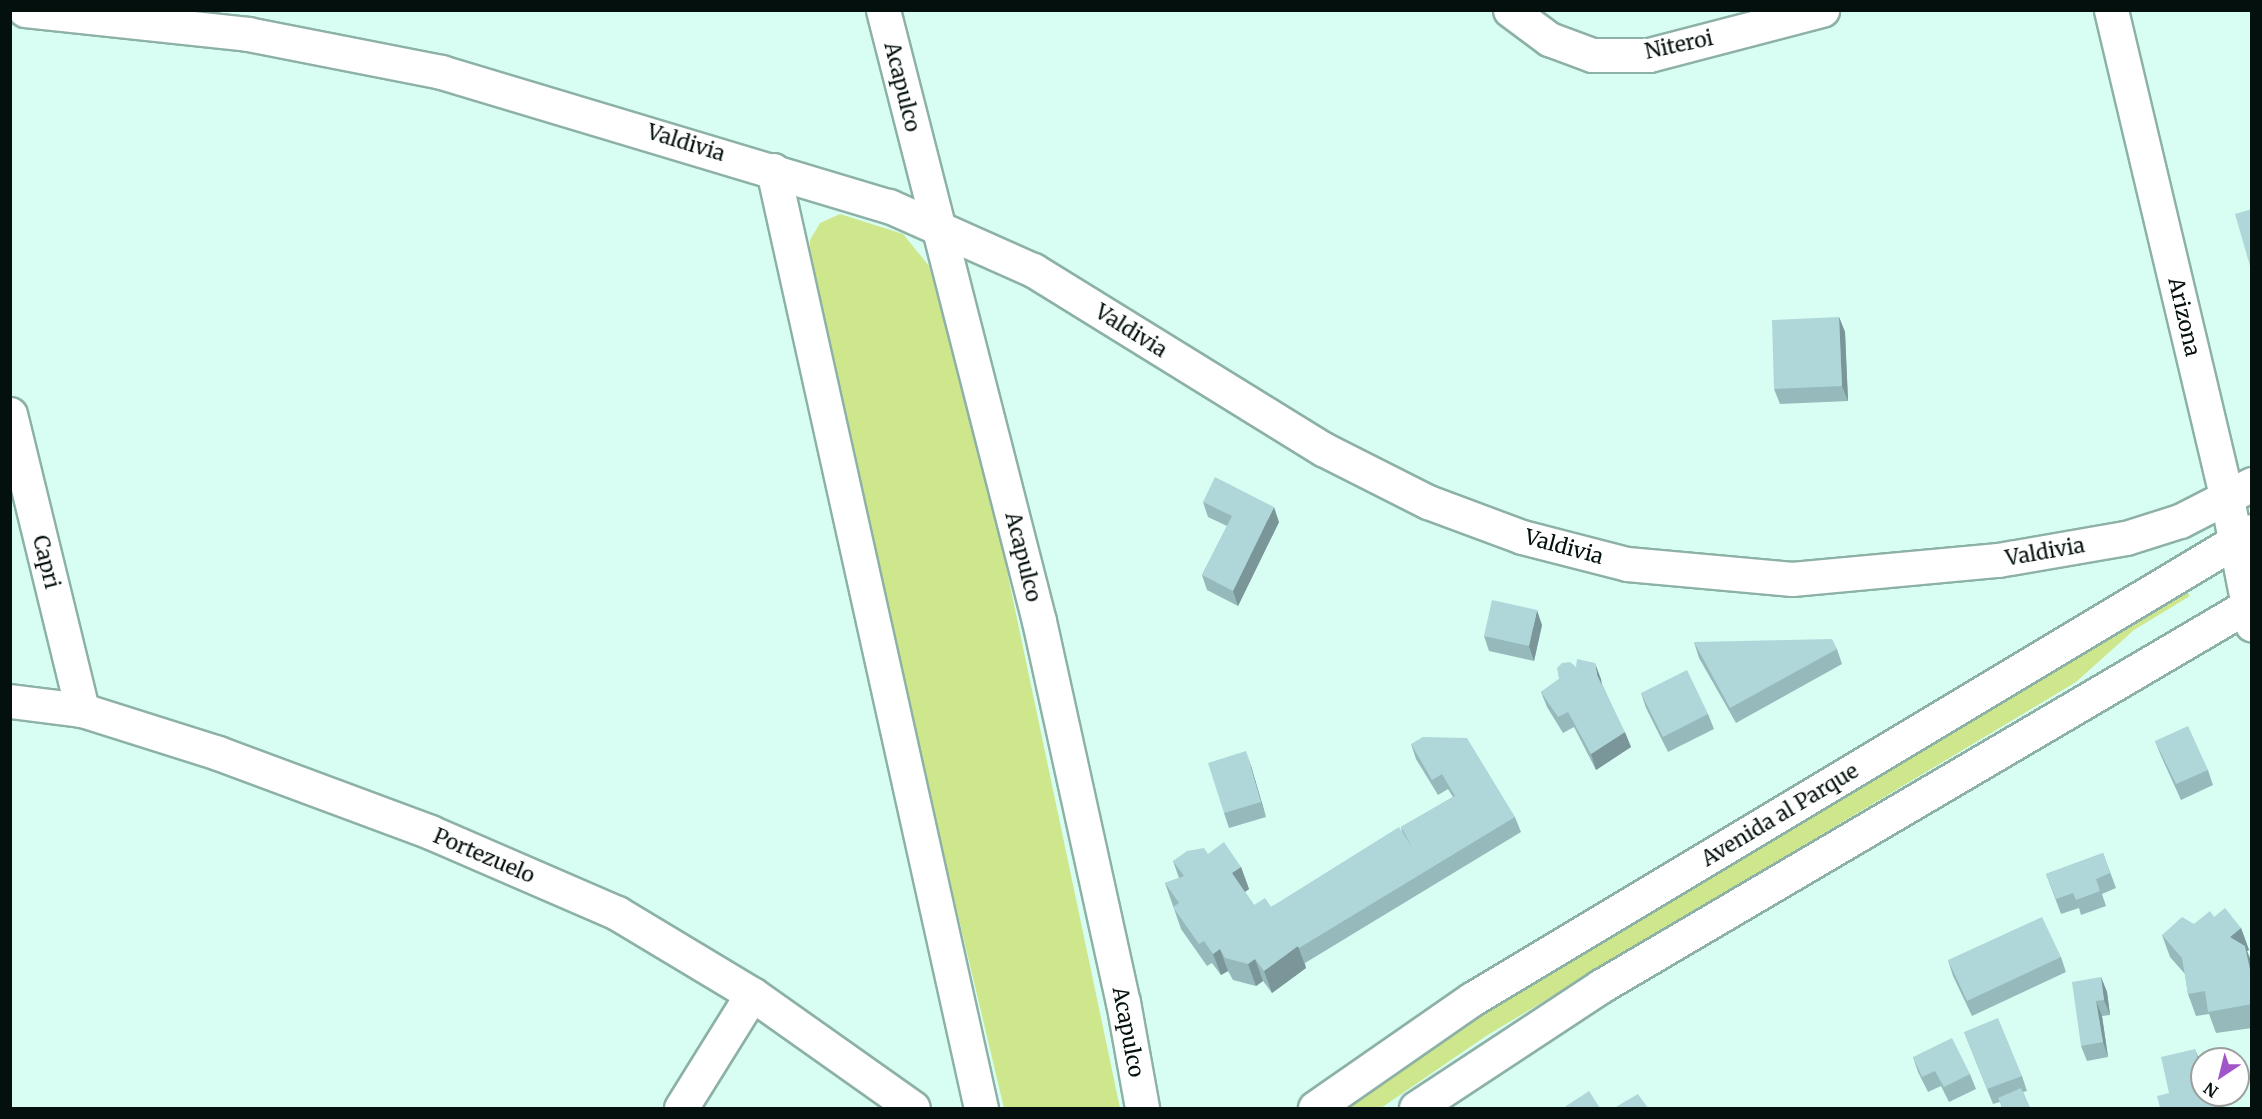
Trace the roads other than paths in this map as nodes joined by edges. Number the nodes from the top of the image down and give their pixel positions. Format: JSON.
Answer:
{"nodes":[{"id":1,"x":25,"y":10,"type":"edge"},
{"id":2,"x":883,"y":10,"type":"edge"},
{"id":3,"x":1510,"y":10,"type":"edge"},
{"id":4,"x":1822,"y":10,"type":"edge"},
{"id":5,"x":2112,"y":10,"type":"edge"},
{"id":6,"x":774,"y":170,"type":"junction"},
{"id":7,"x":940,"y":227,"type":"junction"},
{"id":8,"x":10,"y":414,"type":"edge"},
{"id":9,"x":2239,"y":492,"type":"edge"},
{"id":10,"x":2243,"y":536,"type":"edge"},
{"id":11,"x":2250,"y":611,"type":"edge"},
{"id":12,"x":10,"y":701,"type":"edge"},
{"id":13,"x":82,"y":710,"type":"junction"},
{"id":14,"x":752,"y":994,"type":"junction"},
{"id":15,"x":681,"y":1108,"type":"edge"},
{"id":16,"x":913,"y":1108,"type":"edge"},
{"id":17,"x":981,"y":1108,"type":"edge"},
{"id":18,"x":1142,"y":1108,"type":"edge"},
{"id":19,"x":1315,"y":1108,"type":"edge"},
{"id":20,"x":1416,"y":1108,"type":"edge"}],
"edges":[{"from":1,"to":6,"type":"street","name":"Valdivia"},
{"from":2,"to":7,"type":"street","name":"Acapulco"},
{"from":3,"to":4,"type":"street","name":"Niteroi"},
{"from":5,"to":9,"type":"street","name":"Arizona"},
{"from":6,"to":7,"type":"street","name":"Valdivia"},
{"from":6,"to":17,"type":"street"},
{"from":7,"to":9,"type":"street","name":"Valdivia"},
{"from":7,"to":18,"type":"street","name":"Acapulco"},
{"from":8,"to":13,"type":"street","name":"Capri"},
{"from":9,"to":10,"type":"street","name":"Arizona"},
{"from":10,"to":11,"type":"street","name":"Arizona"},
{"from":10,"to":19,"type":"street","name":"Avenida al Parque"},
{"from":11,"to":20,"type":"street"},
{"from":12,"to":13,"type":"street","name":"Portezuelo"},
{"from":13,"to":14,"type":"street","name":"Portezuelo"},
{"from":14,"to":15,"type":"street"},
{"from":14,"to":16,"type":"street","name":"Portezuelo"}]}
